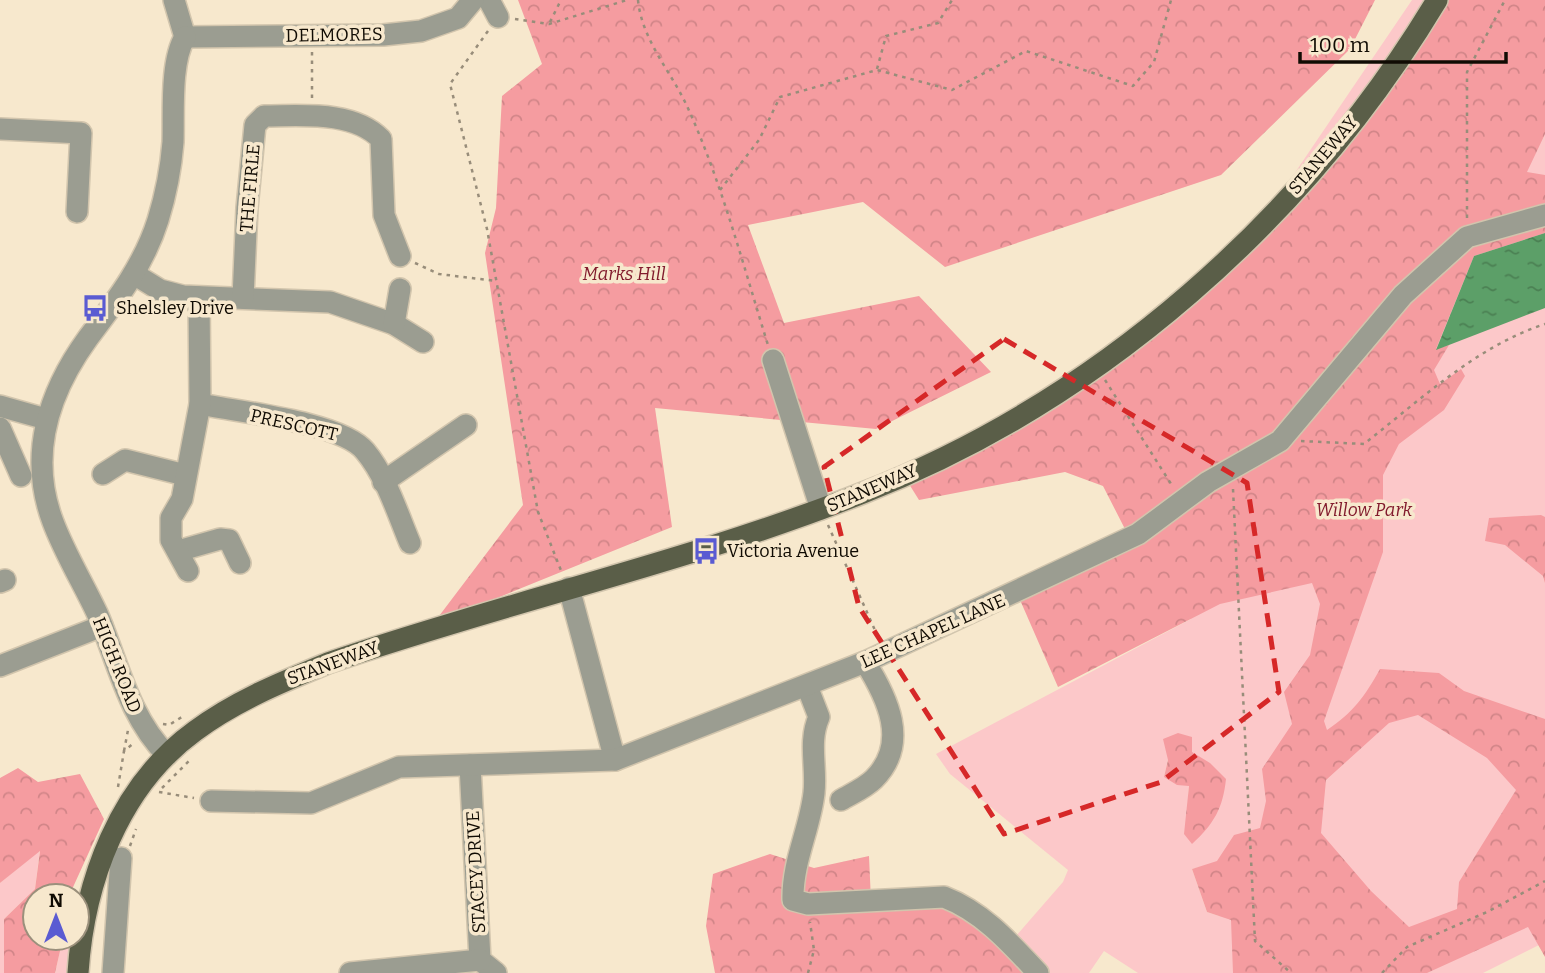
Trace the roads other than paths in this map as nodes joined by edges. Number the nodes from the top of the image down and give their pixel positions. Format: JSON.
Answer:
{"nodes":[{"id":1,"x":174,"y":0,"type":"edge"},
{"id":2,"x":473,"y":0,"type":"edge"},
{"id":3,"x":1437,"y":0,"type":"edge"},
{"id":4,"x":185,"y":37,"type":"junction"},
{"id":5,"x":0,"y":129,"type":"edge"},
{"id":6,"x":77,"y":212,"type":"dead end"},
{"id":7,"x":1545,"y":215,"type":"edge"},
{"id":8,"x":400,"y":256,"type":"road end"},
{"id":9,"x":134,"y":274,"type":"junction"},
{"id":10,"x":400,"y":289,"type":"dead end"},
{"id":11,"x":199,"y":297,"type":"junction"},
{"id":12,"x":243,"y":298,"type":"junction"},
{"id":13,"x":394,"y":324,"type":"junction"},
{"id":14,"x":423,"y":342,"type":"dead end"},
{"id":15,"x":773,"y":360,"type":"road end"},
{"id":16,"x":200,"y":404,"type":"junction"},
{"id":17,"x":1,"y":415,"type":"edge"},
{"id":18,"x":46,"y":419,"type":"junction"},
{"id":19,"x":466,"y":425,"type":"dead end"},
{"id":20,"x":103,"y":474,"type":"dead end"},
{"id":21,"x":186,"y":474,"type":"junction"},
{"id":22,"x":20,"y":476,"type":"dead end"},
{"id":23,"x":383,"y":482,"type":"junction"},
{"id":24,"x":821,"y":509,"type":"junction"},
{"id":25,"x":410,"y":543,"type":"dead end"},
{"id":26,"x":178,"y":551,"type":"junction"},
{"id":27,"x":240,"y":563,"type":"dead end"},
{"id":28,"x":188,"y":571,"type":"dead end"},
{"id":29,"x":569,"y":588,"type":"junction"},
{"id":30,"x":102,"y":626,"type":"junction"},
{"id":31,"x":865,"y":662,"type":"junction"},
{"id":32,"x":0,"y":666,"type":"edge"},
{"id":33,"x":807,"y":686,"type":"junction"},
{"id":34,"x":167,"y":755,"type":"junction"},
{"id":35,"x":615,"y":760,"type":"junction"},
{"id":36,"x":470,"y":765,"type":"junction"},
{"id":37,"x":841,"y":800,"type":"dead end"},
{"id":38,"x":211,"y":801,"type":"road end"},
{"id":39,"x":121,"y":858,"type":"dead end"},
{"id":40,"x":91,"y":886,"type":"edge"},
{"id":41,"x":91,"y":901,"type":"edge"},
{"id":42,"x":113,"y":951,"type":"junction"},
{"id":43,"x":81,"y":952,"type":"edge"},
{"id":44,"x":488,"y":966,"type":"edge"},
{"id":45,"x":78,"y":973,"type":"edge"},
{"id":46,"x":113,"y":973,"type":"edge"},
{"id":47,"x":350,"y":973,"type":"edge"},
{"id":48,"x":1038,"y":973,"type":"edge"}],
"edges":[{"from":1,"to":4,"type":"street"},
{"from":2,"to":4,"type":"street","name":"DELMORES"},
{"from":3,"to":24,"type":"main road","name":"STANEWAY"},
{"from":4,"to":9,"type":"street","name":"HIGH ROAD"},
{"from":5,"to":6,"type":"street"},
{"from":7,"to":31,"type":"street","name":"LEE CHAPEL LANE"},
{"from":8,"to":12,"type":"street","name":"THE FIRLE"},
{"from":9,"to":11,"type":"street"},
{"from":9,"to":18,"type":"street","name":"HIGH ROAD"},
{"from":10,"to":13,"type":"street"},
{"from":11,"to":12,"type":"street"},
{"from":11,"to":16,"type":"street"},
{"from":12,"to":13,"type":"street"},
{"from":13,"to":14,"type":"street"},
{"from":15,"to":24,"type":"street"},
{"from":16,"to":21,"type":"street"},
{"from":16,"to":23,"type":"street","name":"PRESCOTT"},
{"from":17,"to":18,"type":"street"},
{"from":17,"to":22,"type":"street"},
{"from":18,"to":30,"type":"street","name":"HIGH ROAD"},
{"from":19,"to":23,"type":"street"},
{"from":20,"to":21,"type":"street"},
{"from":21,"to":26,"type":"street"},
{"from":23,"to":25,"type":"street","name":"PRESCOTT"},
{"from":24,"to":29,"type":"main road","name":"STANEWAY"},
{"from":26,"to":27,"type":"street"},
{"from":26,"to":28,"type":"street"},
{"from":29,"to":34,"type":"main road","name":"STANEWAY"},
{"from":29,"to":35,"type":"street"},
{"from":30,"to":32,"type":"street"},
{"from":30,"to":34,"type":"street","name":"HIGH ROAD"},
{"from":31,"to":33,"type":"street","name":"LEE CHAPEL LANE"},
{"from":31,"to":37,"type":"street"},
{"from":33,"to":35,"type":"street","name":"LEE CHAPEL LANE"},
{"from":33,"to":48,"type":"street"},
{"from":34,"to":40,"type":"main road"},
{"from":35,"to":36,"type":"street","name":"LEE CHAPEL LANE"},
{"from":36,"to":38,"type":"street","name":"LEE CHAPEL LANE"},
{"from":36,"to":44,"type":"street","name":"STACEY DRIVE"},
{"from":39,"to":42,"type":"street"},
{"from":41,"to":42,"type":"street"},
{"from":42,"to":46,"type":"street"},
{"from":43,"to":45,"type":"main road"},
{"from":44,"to":47,"type":"street"}]}
